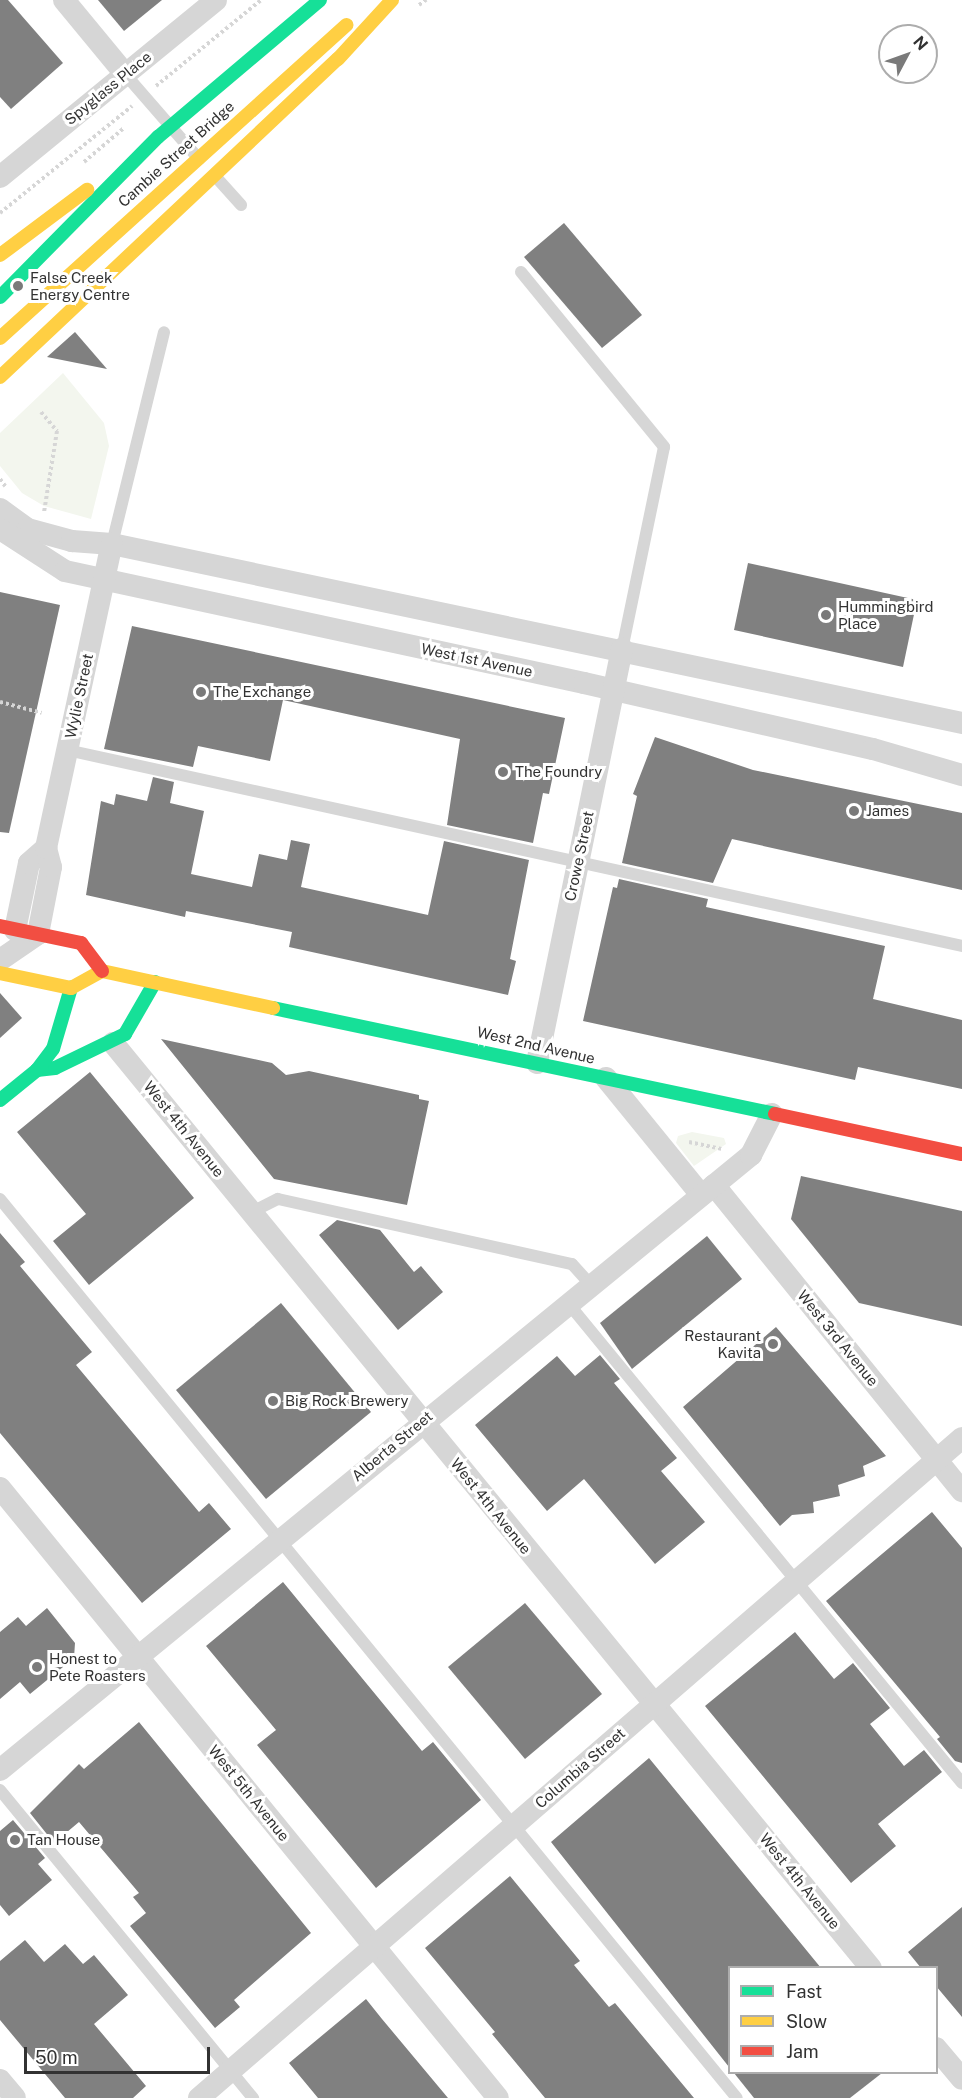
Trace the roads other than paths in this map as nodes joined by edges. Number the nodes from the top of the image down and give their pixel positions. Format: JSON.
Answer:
{"nodes":[{"id":1,"x":64,"y":0,"type":"edge"},
{"id":2,"x":216,"y":0,"type":"edge"},
{"id":3,"x":320,"y":0,"type":"edge"},
{"id":4,"x":379,"y":0,"type":"edge"},
{"id":5,"x":392,"y":0,"type":"edge"},
{"id":6,"x":125,"y":74,"type":"junction"},
{"id":7,"x":158,"y":137,"type":"junction"},
{"id":8,"x":0,"y":177,"type":"edge"},
{"id":9,"x":241,"y":205,"type":"dead end"},
{"id":10,"x":0,"y":255,"type":"edge"},
{"id":11,"x":521,"y":272,"type":"dead end"},
{"id":12,"x":0,"y":297,"type":"edge"},
{"id":13,"x":164,"y":332,"type":"dead end"},
{"id":14,"x":0,"y":338,"type":"edge"},
{"id":15,"x":0,"y":377,"type":"edge"},
{"id":16,"x":0,"y":509,"type":"edge"},
{"id":17,"x":28,"y":529,"type":"junction"},
{"id":18,"x":1,"y":531,"type":"edge"},
{"id":19,"x":112,"y":544,"type":"junction"},
{"id":20,"x":104,"y":580,"type":"junction"},
{"id":21,"x":622,"y":649,"type":"junction"},
{"id":22,"x":614,"y":690,"type":"junction"},
{"id":23,"x":962,"y":723,"type":"edge"},
{"id":24,"x":67,"y":750,"type":"junction"},
{"id":25,"x":962,"y":775,"type":"edge"},
{"id":26,"x":46,"y":848,"type":"junction"},
{"id":27,"x":578,"y":862,"type":"junction"},
{"id":28,"x":8,"y":928,"type":"edge"},
{"id":29,"x":38,"y":934,"type":"junction"},
{"id":30,"x":962,"y":946,"type":"edge"},
{"id":31,"x":0,"y":960,"type":"edge"},
{"id":32,"x":102,"y":972,"type":"junction"},
{"id":33,"x":0,"y":973,"type":"edge"},
{"id":34,"x":154,"y":982,"type":"junction"},
{"id":35,"x":71,"y":988,"type":"junction"},
{"id":36,"x":113,"y":1043,"type":"junction"},
{"id":37,"x":537,"y":1062,"type":"junction"},
{"id":38,"x":37,"y":1070,"type":"junction"},
{"id":39,"x":606,"y":1078,"type":"junction"},
{"id":40,"x":0,"y":1100,"type":"edge"},
{"id":41,"x":772,"y":1114,"type":"junction"},
{"id":42,"x":962,"y":1154,"type":"edge"},
{"id":43,"x":707,"y":1190,"type":"junction"},
{"id":44,"x":0,"y":1198,"type":"edge"},
{"id":45,"x":252,"y":1212,"type":"junction"},
{"id":46,"x":590,"y":1284,"type":"junction"},
{"id":47,"x":568,"y":1303,"type":"junction"},
{"id":48,"x":422,"y":1421,"type":"junction"},
{"id":49,"x":962,"y":1438,"type":"edge"},
{"id":50,"x":937,"y":1460,"type":"junction"},
{"id":51,"x":0,"y":1488,"type":"edge"},
{"id":52,"x":962,"y":1491,"type":"edge"},
{"id":53,"x":280,"y":1539,"type":"junction"},
{"id":54,"x":796,"y":1580,"type":"junction"},
{"id":55,"x":137,"y":1657,"type":"junction"},
{"id":56,"x":654,"y":1704,"type":"junction"},
{"id":57,"x":0,"y":1770,"type":"edge"},
{"id":58,"x":962,"y":1783,"type":"edge"},
{"id":59,"x":0,"y":1790,"type":"edge"},
{"id":60,"x":512,"y":1826,"type":"junction"},
{"id":61,"x":374,"y":1947,"type":"junction"},
{"id":62,"x":869,"y":1966,"type":"edge"},
{"id":63,"x":938,"y":2050,"type":"edge"},
{"id":64,"x":231,"y":2070,"type":"junction"},
{"id":65,"x":962,"y":2079,"type":"edge"},
{"id":66,"x":0,"y":2080,"type":"edge"},
{"id":67,"x":15,"y":2098,"type":"edge"},
{"id":68,"x":199,"y":2098,"type":"edge"},
{"id":69,"x":253,"y":2098,"type":"edge"},
{"id":70,"x":498,"y":2098,"type":"edge"},
{"id":71,"x":737,"y":2098,"type":"edge"}],
"edges":[{"from":1,"to":6,"type":"street"},
{"from":2,"to":6,"type":"street","name":"Spyglass Place"},
{"from":3,"to":7,"type":"main road","name":"Cambie Street Bridge"},
{"from":4,"to":14,"type":"main road","name":"Cambie Street Bridge"},
{"from":5,"to":15,"type":"main road"},
{"from":6,"to":8,"type":"street","name":"Spyglass Place"},
{"from":6,"to":9,"type":"lane"},
{"from":7,"to":10,"type":"main road"},
{"from":7,"to":12,"type":"main road","name":"Cambie Street Bridge"},
{"from":11,"to":21,"type":"lane"},
{"from":13,"to":19,"type":"lane"},
{"from":16,"to":17,"type":"street"},
{"from":17,"to":18,"type":"lane"},
{"from":17,"to":19,"type":"street"},
{"from":18,"to":20,"type":"street","name":"West 1st Avenue"},
{"from":19,"to":20,"type":"street","name":"Wylie Street"},
{"from":19,"to":21,"type":"street"},
{"from":20,"to":22,"type":"street","name":"West 1st Avenue"},
{"from":20,"to":24,"type":"street","name":"Wylie Street"},
{"from":21,"to":22,"type":"street","name":"Crowe Street"},
{"from":21,"to":23,"type":"street"},
{"from":22,"to":25,"type":"street","name":"West 1st Avenue"},
{"from":22,"to":27,"type":"street","name":"Crowe Street"},
{"from":24,"to":26,"type":"street","name":"Wylie Street"},
{"from":24,"to":27,"type":"lane"},
{"from":26,"to":28,"type":"street","name":"Wylie Street"},
{"from":26,"to":29,"type":"street","name":"Wylie Street"},
{"from":27,"to":30,"type":"lane"},
{"from":27,"to":37,"type":"street","name":"Crowe Street"},
{"from":28,"to":29,"type":"main road"},
{"from":29,"to":31,"type":"street"},
{"from":29,"to":32,"type":"main road"},
{"from":32,"to":34,"type":"main road","name":"West 2nd Avenue"},
{"from":32,"to":35,"type":"main road"},
{"from":33,"to":35,"type":"main road"},
{"from":34,"to":36,"type":"main road"},
{"from":34,"to":37,"type":"main road","name":"West 2nd Avenue"},
{"from":35,"to":38,"type":"main road"},
{"from":36,"to":38,"type":"main road"},
{"from":36,"to":45,"type":"street","name":"West 4th Avenue"},
{"from":37,"to":39,"type":"main road","name":"West 2nd Avenue"},
{"from":38,"to":40,"type":"main road"},
{"from":39,"to":41,"type":"main road","name":"West 2nd Avenue"},
{"from":39,"to":43,"type":"street","name":"West 3rd Avenue"},
{"from":41,"to":42,"type":"main road","name":"West 2nd Avenue"},
{"from":41,"to":43,"type":"street","name":"Alberta Street"},
{"from":43,"to":46,"type":"street","name":"Alberta Street"},
{"from":43,"to":50,"type":"street","name":"West 3rd Avenue"},
{"from":44,"to":53,"type":"lane"},
{"from":45,"to":46,"type":"lane"},
{"from":45,"to":48,"type":"street","name":"West 4th Avenue"},
{"from":46,"to":47,"type":"street","name":"Alberta Street"},
{"from":47,"to":48,"type":"street","name":"Alberta Street"},
{"from":47,"to":54,"type":"lane"},
{"from":48,"to":53,"type":"street","name":"Alberta Street"},
{"from":48,"to":56,"type":"street","name":"West 4th Avenue"},
{"from":49,"to":50,"type":"street","name":"Columbia Street"},
{"from":50,"to":52,"type":"street","name":"West 3rd Avenue"},
{"from":50,"to":54,"type":"street","name":"Columbia Street"},
{"from":51,"to":55,"type":"street","name":"West 5th Avenue"},
{"from":53,"to":55,"type":"street","name":"Alberta Street"},
{"from":53,"to":60,"type":"lane"},
{"from":54,"to":56,"type":"street","name":"Columbia Street"},
{"from":54,"to":58,"type":"lane"},
{"from":55,"to":57,"type":"street","name":"Alberta Street"},
{"from":55,"to":61,"type":"street","name":"West 5th Avenue"},
{"from":56,"to":60,"type":"street","name":"Columbia Street"},
{"from":56,"to":62,"type":"street","name":"West 4th Avenue"},
{"from":59,"to":64,"type":"lane"},
{"from":60,"to":61,"type":"street","name":"Columbia Street"},
{"from":60,"to":71,"type":"lane"},
{"from":61,"to":64,"type":"street","name":"Columbia Street"},
{"from":61,"to":70,"type":"street","name":"West 5th Avenue"},
{"from":63,"to":65,"type":"street"},
{"from":64,"to":68,"type":"street","name":"Columbia Street"},
{"from":64,"to":69,"type":"lane"},
{"from":66,"to":67,"type":"street"}]}
